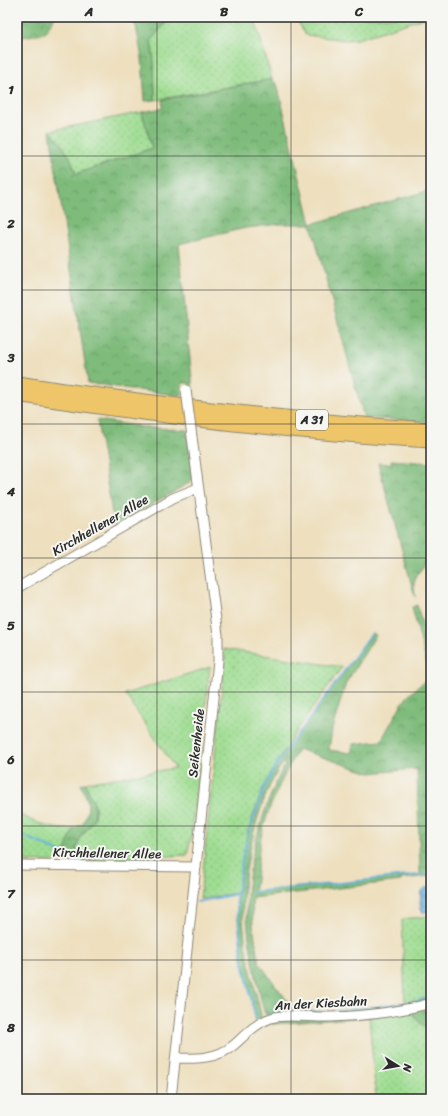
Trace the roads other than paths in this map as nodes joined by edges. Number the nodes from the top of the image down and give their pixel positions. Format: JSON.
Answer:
{"nodes":[{"id":1,"x":17,"y":383,"type":"edge"},
{"id":2,"x":186,"y":390,"type":"dead end"},
{"id":3,"x":17,"y":395,"type":"edge"},
{"id":4,"x":431,"y":429,"type":"edge"},
{"id":5,"x":431,"y":441,"type":"edge"},
{"id":6,"x":198,"y":488,"type":"junction"},
{"id":7,"x":17,"y":588,"type":"edge"},
{"id":8,"x":17,"y":864,"type":"edge"},
{"id":9,"x":196,"y":867,"type":"junction"},
{"id":10,"x":431,"y":1003,"type":"edge"},
{"id":11,"x":176,"y":1058,"type":"junction"},
{"id":12,"x":171,"y":1099,"type":"edge"}],
"edges":[{"from":1,"to":4,"type":"highway","number":"A 31"},
{"from":2,"to":6,"type":"street","name":"Seikenheide","bridge":true},
{"from":3,"to":5,"type":"highway","number":"A 31"},
{"from":6,"to":7,"type":"street","name":"Kirchhellener Allee"},
{"from":6,"to":9,"type":"street","name":"Seikenheide"},
{"from":8,"to":9,"type":"street","name":"Kirchhellener Allee"},
{"from":9,"to":11,"type":"street","name":"Seikenheide"},
{"from":10,"to":11,"type":"street","name":"An der Kiesbahn"},
{"from":11,"to":12,"type":"street","name":"Seikenheide"}]}
